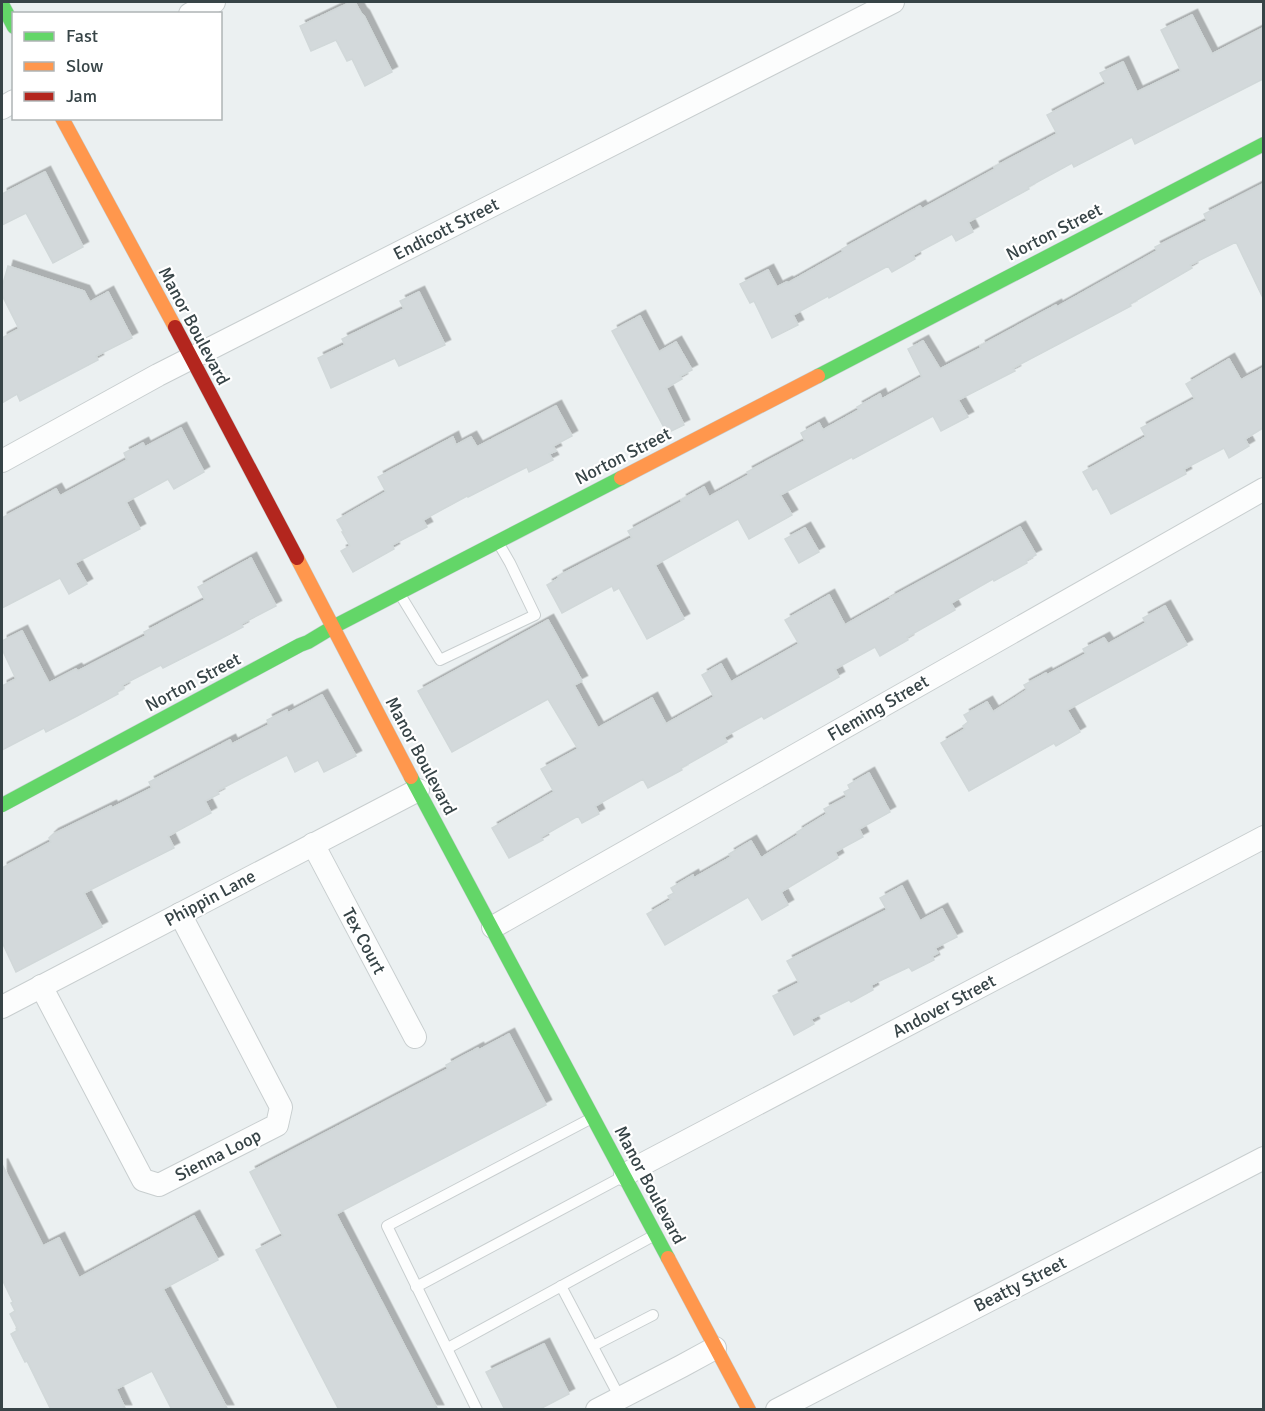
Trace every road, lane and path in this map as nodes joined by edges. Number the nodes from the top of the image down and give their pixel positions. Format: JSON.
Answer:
{"nodes":[{"id":1,"x":214,"y":2,"type":"edge"},
{"id":2,"x":893,"y":2,"type":"edge"},
{"id":3,"x":2,"y":4,"type":"edge"},
{"id":4,"x":194,"y":12,"type":"edge"},
{"id":5,"x":12,"y":23,"type":"edge"},
{"id":6,"x":63,"y":120,"type":"edge"},
{"id":7,"x":1263,"y":144,"type":"edge"},
{"id":8,"x":192,"y":359,"type":"junction"},
{"id":9,"x":2,"y":460,"type":"edge"},
{"id":10,"x":1263,"y":489,"type":"edge"},
{"id":11,"x":498,"y":542,"type":"junction"},
{"id":12,"x":399,"y":594,"type":"junction"},
{"id":13,"x":333,"y":627,"type":"junction"},
{"id":14,"x":418,"y":790,"type":"junction"},
{"id":15,"x":2,"y":805,"type":"edge"},
{"id":16,"x":1263,"y":837,"type":"edge"},
{"id":17,"x":313,"y":844,"type":"junction"},
{"id":18,"x":180,"y":914,"type":"junction"},
{"id":19,"x":493,"y":927,"type":"junction"},
{"id":20,"x":41,"y":986,"type":"junction"},
{"id":21,"x":2,"y":1007,"type":"edge"},
{"id":22,"x":415,"y":1037,"type":"dead end"},
{"id":23,"x":594,"y":1117,"type":"junction"},
{"id":24,"x":1263,"y":1158,"type":"edge"},
{"id":25,"x":625,"y":1175,"type":"junction"},
{"id":26,"x":656,"y":1235,"type":"junction"},
{"id":27,"x":561,"y":1286,"type":"junction"},
{"id":28,"x":416,"y":1287,"type":"junction"},
{"id":29,"x":653,"y":1315,"type":"dead end"},
{"id":30,"x":593,"y":1346,"type":"junction"},
{"id":31,"x":448,"y":1347,"type":"junction"},
{"id":32,"x":715,"y":1348,"type":"junction"},
{"id":33,"x":620,"y":1398,"type":"junction"},
{"id":34,"x":477,"y":1410,"type":"edge"},
{"id":35,"x":597,"y":1410,"type":"edge"},
{"id":36,"x":749,"y":1410,"type":"edge"},
{"id":37,"x":777,"y":1410,"type":"edge"}],
"edges":[{"from":1,"to":4,"type":"street"},
{"from":2,"to":8,"type":"street","name":"Endicott Street"},
{"from":3,"to":5,"type":"street"},
{"from":6,"to":8,"type":"street","name":"Manor Boulevard"},
{"from":7,"to":11,"type":"street","name":"Norton Street"},
{"from":8,"to":9,"type":"street","name":"Endicott Street"},
{"from":8,"to":13,"type":"street","name":"Manor Boulevard"},
{"from":10,"to":19,"type":"street","name":"Fleming Street"},
{"from":11,"to":12,"type":"street","name":"Norton Street"},
{"from":11,"to":12,"type":"lane"},
{"from":12,"to":13,"type":"street","name":"Norton Street"},
{"from":13,"to":14,"type":"street","name":"Manor Boulevard"},
{"from":13,"to":15,"type":"street","name":"Norton Street"},
{"from":14,"to":17,"type":"street","name":"Phippin Lane"},
{"from":14,"to":19,"type":"street","name":"Manor Boulevard"},
{"from":16,"to":25,"type":"street","name":"Andover Street"},
{"from":17,"to":18,"type":"street","name":"Phippin Lane"},
{"from":17,"to":22,"type":"street","name":"Tex Court"},
{"from":18,"to":20,"type":"street","name":"Phippin Lane"},
{"from":18,"to":20,"type":"street","name":"Sienna Loop"},
{"from":19,"to":23,"type":"street","name":"Manor Boulevard"},
{"from":20,"to":21,"type":"street","name":"Phippin Lane"},
{"from":23,"to":25,"type":"street","name":"Manor Boulevard"},
{"from":23,"to":28,"type":"lane"},
{"from":24,"to":37,"type":"street","name":"Beatty Street"},
{"from":25,"to":26,"type":"street","name":"Manor Boulevard"},
{"from":25,"to":28,"type":"lane"},
{"from":26,"to":27,"type":"lane"},
{"from":26,"to":32,"type":"street","name":"Manor Boulevard"},
{"from":27,"to":30,"type":"lane"},
{"from":27,"to":31,"type":"lane"},
{"from":28,"to":31,"type":"lane"},
{"from":29,"to":30,"type":"lane"},
{"from":30,"to":33,"type":"lane"},
{"from":31,"to":34,"type":"lane"},
{"from":32,"to":33,"type":"street"},
{"from":32,"to":36,"type":"street","name":"Manor Boulevard"},
{"from":33,"to":35,"type":"street"}]}
